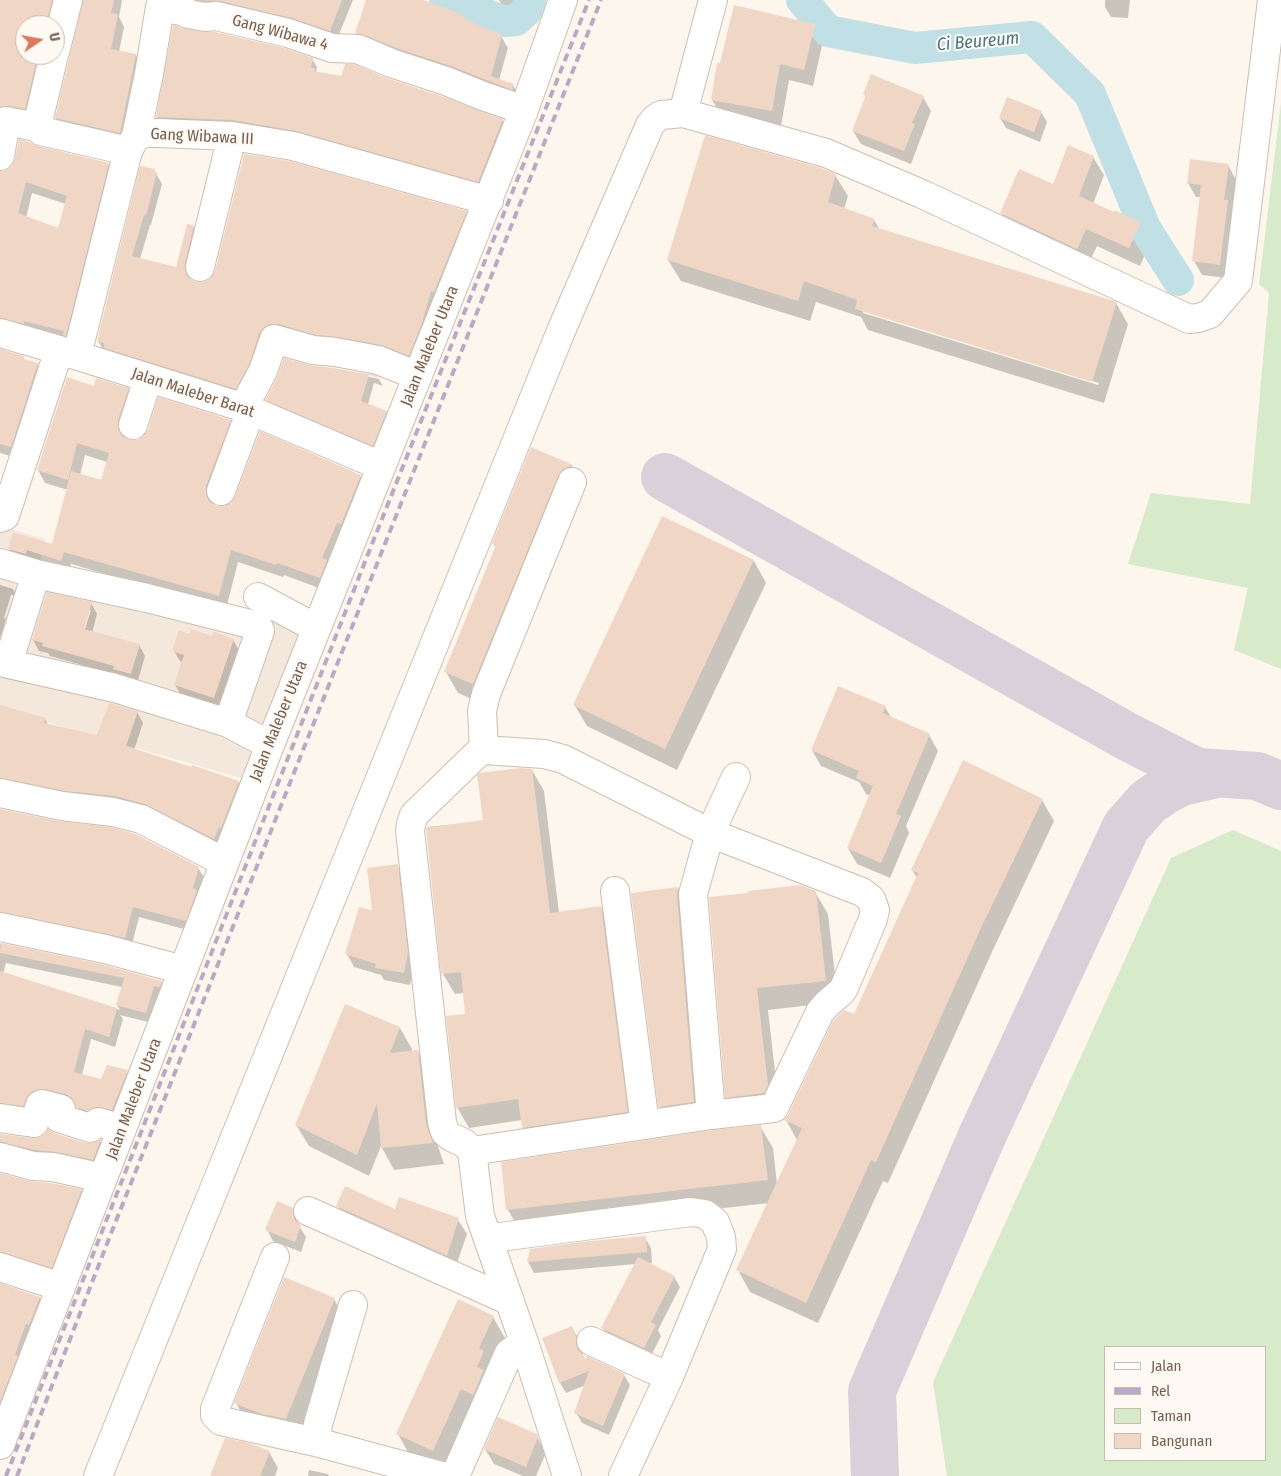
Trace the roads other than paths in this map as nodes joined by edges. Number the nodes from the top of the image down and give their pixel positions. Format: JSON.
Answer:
{"nodes":[{"id":1,"x":68,"y":0,"type":"edge"},
{"id":2,"x":563,"y":0,"type":"edge"},
{"id":3,"x":713,"y":0,"type":"edge"},
{"id":4,"x":1272,"y":0,"type":"edge"},
{"id":5,"x":64,"y":15,"type":"edge"},
{"id":6,"x":52,"y":65,"type":"edge"},
{"id":7,"x":524,"y":110,"type":"junction"},
{"id":8,"x":684,"y":113,"type":"junction"},
{"id":9,"x":3,"y":120,"type":"edge"},
{"id":10,"x":36,"y":127,"type":"junction"},
{"id":11,"x":232,"y":136,"type":"junction"},
{"id":12,"x":132,"y":143,"type":"junction"},
{"id":13,"x":0,"y":156,"type":"edge"},
{"id":14,"x":489,"y":201,"type":"junction"},
{"id":15,"x":200,"y":267,"type":"dead end"},
{"id":16,"x":0,"y":333,"type":"edge"},
{"id":17,"x":68,"y":353,"type":"junction"},
{"id":18,"x":418,"y":376,"type":"junction"},
{"id":19,"x":148,"y":378,"type":"junction"},
{"id":20,"x":248,"y":409,"type":"junction"},
{"id":21,"x":133,"y":425,"type":"dead end"},
{"id":22,"x":381,"y":466,"type":"junction"},
{"id":23,"x":572,"y":482,"type":"dead end"},
{"id":24,"x":220,"y":491,"type":"dead end"},
{"id":25,"x":0,"y":518,"type":"edge"},
{"id":26,"x":0,"y":563,"type":"edge"},
{"id":27,"x":36,"y":574,"type":"junction"},
{"id":28,"x":258,"y":597,"type":"dead end"},
{"id":29,"x":316,"y":628,"type":"junction"},
{"id":30,"x":4,"y":663,"type":"edge"},
{"id":31,"x":228,"y":723,"type":"junction"},
{"id":32,"x":270,"y":745,"type":"junction"},
{"id":33,"x":484,"y":750,"type":"junction"},
{"id":34,"x":736,"y":777,"type":"dead end"},
{"id":35,"x":0,"y":793,"type":"edge"},
{"id":36,"x":710,"y":833,"type":"junction"},
{"id":37,"x":224,"y":862,"type":"junction"},
{"id":38,"x":615,"y":892,"type":"dead end"},
{"id":39,"x":0,"y":927,"type":"edge"},
{"id":40,"x":184,"y":970,"type":"junction"},
{"id":41,"x":711,"y":1115,"type":"junction"},
{"id":42,"x":0,"y":1118,"type":"edge"},
{"id":43,"x":645,"y":1124,"type":"junction"},
{"id":44,"x":122,"y":1129,"type":"junction"},
{"id":45,"x":472,"y":1151,"type":"junction"},
{"id":46,"x":0,"y":1157,"type":"edge"},
{"id":47,"x":103,"y":1178,"type":"junction"},
{"id":48,"x":308,"y":1211,"type":"dead end"},
{"id":49,"x":500,"y":1237,"type":"dead end"},
{"id":50,"x":275,"y":1257,"type":"dead end"},
{"id":51,"x":0,"y":1267,"type":"edge"},
{"id":52,"x":61,"y":1287,"type":"junction"},
{"id":53,"x":510,"y":1301,"type":"junction"},
{"id":54,"x":353,"y":1305,"type":"dead end"},
{"id":55,"x":591,"y":1341,"type":"dead end"},
{"id":56,"x":524,"y":1342,"type":"junction"},
{"id":57,"x":668,"y":1377,"type":"junction"},
{"id":58,"x":9,"y":1394,"type":"edge"},
{"id":59,"x":316,"y":1442,"type":"junction"},
{"id":60,"x":0,"y":1445,"type":"edge"},
{"id":61,"x":98,"y":1476,"type":"edge"},
{"id":62,"x":442,"y":1476,"type":"edge"},
{"id":63,"x":455,"y":1476,"type":"edge"},
{"id":64,"x":567,"y":1476,"type":"edge"},
{"id":65,"x":623,"y":1476,"type":"edge"}],
"edges":[{"from":1,"to":5,"type":"street"},
{"from":2,"to":7,"type":"street","name":"Jalan Maleber Utara"},
{"from":3,"to":8,"type":"street"},
{"from":4,"to":8,"type":"street"},
{"from":6,"to":10,"type":"street"},
{"from":7,"to":12,"type":"street","name":"Gang Wibawa 4"},
{"from":7,"to":14,"type":"street","name":"Jalan Maleber Utara"},
{"from":8,"to":61,"type":"street"},
{"from":9,"to":10,"type":"street"},
{"from":9,"to":13,"type":"street"},
{"from":10,"to":12,"type":"street"},
{"from":11,"to":12,"type":"street","name":"Gang Wibawa III"},
{"from":11,"to":14,"type":"street","name":"Gang Wibawa III"},
{"from":11,"to":15,"type":"street"},
{"from":12,"to":17,"type":"street","name":"Gang Wibawa III"},
{"from":14,"to":18,"type":"street","name":"Jalan Maleber Utara"},
{"from":16,"to":17,"type":"street","name":"Jalan Maleber Barat"},
{"from":17,"to":19,"type":"street","name":"Jalan Maleber Barat"},
{"from":17,"to":25,"type":"street","name":"Gang Wibawa III"},
{"from":18,"to":20,"type":"street"},
{"from":18,"to":22,"type":"street","name":"Jalan Maleber Utara"},
{"from":19,"to":20,"type":"street","name":"Jalan Maleber Barat"},
{"from":19,"to":21,"type":"street"},
{"from":20,"to":22,"type":"street","name":"Jalan Maleber Barat"},
{"from":20,"to":24,"type":"street"},
{"from":22,"to":29,"type":"street","name":"Jalan Maleber Utara"},
{"from":23,"to":33,"type":"street"},
{"from":26,"to":27,"type":"street"},
{"from":27,"to":30,"type":"street"},
{"from":27,"to":31,"type":"street"},
{"from":28,"to":29,"type":"street"},
{"from":29,"to":32,"type":"street","name":"Jalan Maleber Utara"},
{"from":30,"to":31,"type":"street"},
{"from":31,"to":32,"type":"street"},
{"from":32,"to":37,"type":"street","name":"Jalan Maleber Utara"},
{"from":33,"to":36,"type":"street"},
{"from":33,"to":45,"type":"street"},
{"from":34,"to":36,"type":"street"},
{"from":35,"to":37,"type":"street"},
{"from":36,"to":41,"type":"street"},
{"from":36,"to":41,"type":"street"},
{"from":37,"to":40,"type":"street","name":"Jalan Maleber Utara"},
{"from":38,"to":43,"type":"street"},
{"from":39,"to":40,"type":"street"},
{"from":40,"to":44,"type":"street","name":"Jalan Maleber Utara"},
{"from":41,"to":43,"type":"street"},
{"from":42,"to":44,"type":"street"},
{"from":43,"to":45,"type":"street"},
{"from":44,"to":47,"type":"street","name":"Jalan Maleber Utara"},
{"from":45,"to":53,"type":"street"},
{"from":46,"to":47,"type":"street"},
{"from":47,"to":52,"type":"street","name":"Jalan Maleber Utara"},
{"from":48,"to":53,"type":"street"},
{"from":49,"to":57,"type":"street"},
{"from":50,"to":59,"type":"street"},
{"from":51,"to":52,"type":"street"},
{"from":52,"to":58,"type":"street","name":"Jalan Maleber Utara"},
{"from":53,"to":56,"type":"street"},
{"from":54,"to":59,"type":"street"},
{"from":55,"to":57,"type":"street"},
{"from":56,"to":63,"type":"street"},
{"from":56,"to":64,"type":"street"},
{"from":57,"to":65,"type":"street"},
{"from":58,"to":60,"type":"street","name":"Jalan Maleber Utara"},
{"from":59,"to":62,"type":"street"}]}
